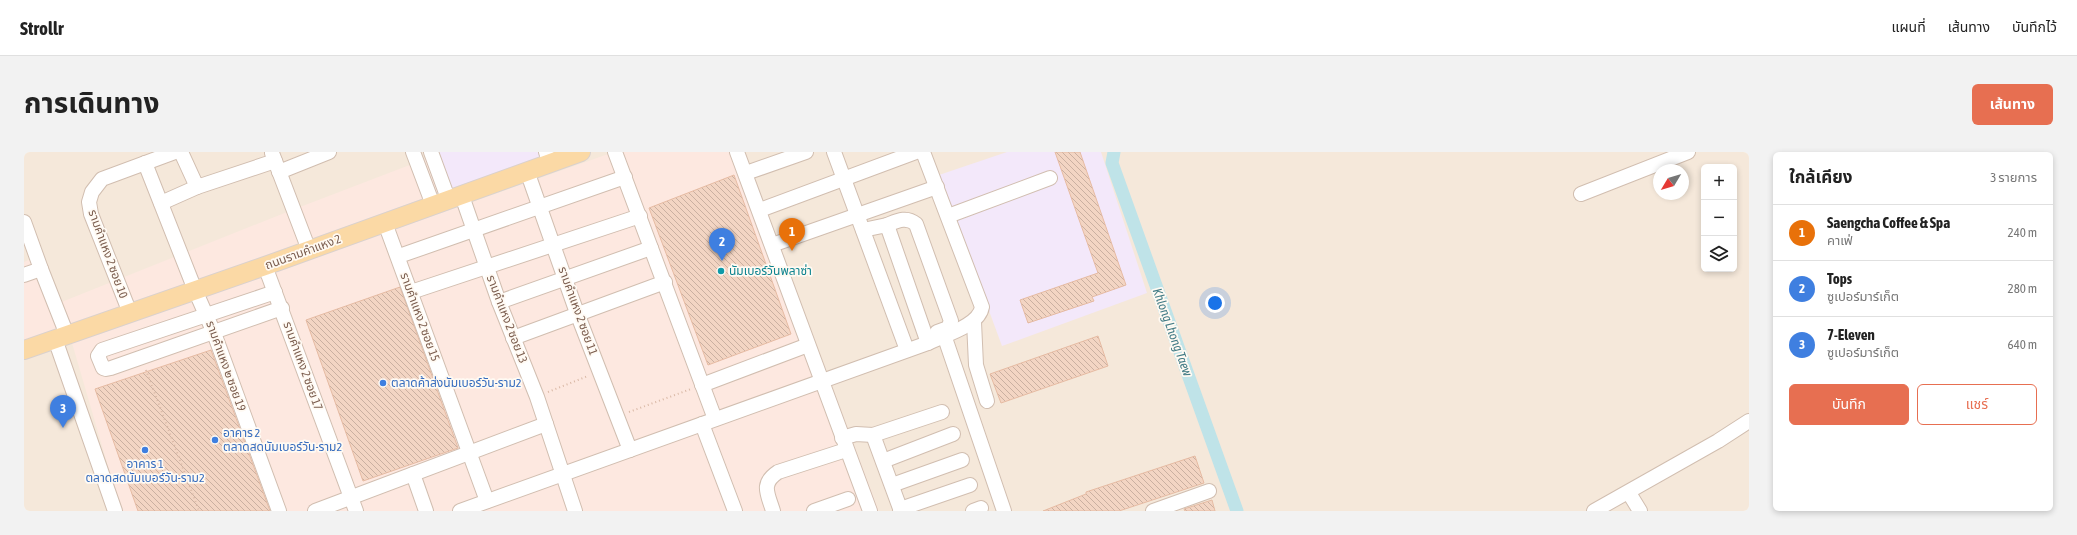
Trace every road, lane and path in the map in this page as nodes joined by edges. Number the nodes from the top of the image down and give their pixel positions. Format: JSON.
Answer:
{"nodes":[{"id":1,"x":175,"y":152,"type":"edge"},
{"id":2,"x":181,"y":152,"type":"edge"},
{"id":3,"x":329,"y":152,"type":"edge"},
{"id":4,"x":413,"y":152,"type":"edge"},
{"id":5,"x":430,"y":152,"type":"edge"},
{"id":6,"x":581,"y":152,"type":"edge"},
{"id":7,"x":616,"y":152,"type":"edge"},
{"id":8,"x":738,"y":152,"type":"edge"},
{"id":9,"x":806,"y":152,"type":"edge"},
{"id":10,"x":834,"y":152,"type":"edge"},
{"id":11,"x":916,"y":152,"type":"edge"},
{"id":12,"x":923,"y":152,"type":"edge"},
{"id":13,"x":1688,"y":152,"type":"edge"},
{"id":14,"x":548,"y":158,"type":"edge"},
{"id":15,"x":275,"y":162,"type":"edge"},
{"id":16,"x":145,"y":163,"type":"junction"},
{"id":17,"x":527,"y":171,"type":"junction"},
{"id":18,"x":746,"y":173,"type":"junction"},
{"id":19,"x":625,"y":177,"type":"junction"},
{"id":20,"x":843,"y":178,"type":"junction"},
{"id":21,"x":1050,"y":178,"type":"dead end"},
{"id":22,"x":197,"y":187,"type":"junction"},
{"id":23,"x":937,"y":187,"type":"junction"},
{"id":24,"x":1581,"y":194,"type":"dead end"},
{"id":25,"x":448,"y":200,"type":"junction"},
{"id":26,"x":161,"y":203,"type":"junction"},
{"id":27,"x":540,"y":208,"type":"junction"},
{"id":28,"x":760,"y":210,"type":"junction"},
{"id":29,"x":858,"y":215,"type":"junction"},
{"id":30,"x":640,"y":216,"type":"junction"},
{"id":31,"x":948,"y":216,"type":"junction"},
{"id":32,"x":24,"y":222,"type":"edge"},
{"id":33,"x":386,"y":223,"type":"junction"},
{"id":34,"x":887,"y":225,"type":"junction"},
{"id":35,"x":863,"y":230,"type":"junction"},
{"id":36,"x":475,"y":231,"type":"junction"},
{"id":37,"x":553,"y":245,"type":"junction"},
{"id":38,"x":772,"y":245,"type":"junction"},
{"id":39,"x":651,"y":248,"type":"junction"},
{"id":40,"x":309,"y":250,"type":"junction"},
{"id":41,"x":398,"y":256,"type":"junction"},
{"id":42,"x":265,"y":266,"type":"junction"},
{"id":43,"x":488,"y":267,"type":"junction"},
{"id":44,"x":41,"y":269,"type":"junction"},
{"id":45,"x":24,"y":276,"type":"edge"},
{"id":46,"x":565,"y":278,"type":"junction"},
{"id":47,"x":665,"y":282,"type":"junction"},
{"id":48,"x":195,"y":290,"type":"junction"},
{"id":49,"x":275,"y":292,"type":"junction"},
{"id":50,"x":411,"y":292,"type":"junction"},
{"id":51,"x":499,"y":302,"type":"junction"},
{"id":52,"x":282,"y":308,"type":"junction"},
{"id":53,"x":130,"y":313,"type":"junction"},
{"id":54,"x":577,"y":313,"type":"junction"},
{"id":55,"x":207,"y":316,"type":"junction"},
{"id":56,"x":974,"y":322,"type":"junction"},
{"id":57,"x":214,"y":333,"type":"junction"},
{"id":58,"x":944,"y":335,"type":"junction"},
{"id":59,"x":61,"y":337,"type":"junction"},
{"id":60,"x":513,"y":338,"type":"junction"},
{"id":61,"x":927,"y":339,"type":"junction"},
{"id":62,"x":808,"y":345,"type":"junction"},
{"id":63,"x":24,"y":350,"type":"edge"},
{"id":64,"x":907,"y":350,"type":"junction"},
{"id":65,"x":141,"y":358,"type":"junction"},
{"id":66,"x":600,"y":371,"type":"junction"},
{"id":67,"x":821,"y":381,"type":"junction"},
{"id":68,"x":702,"y":385,"type":"junction"},
{"id":69,"x":537,"y":397,"type":"junction"},
{"id":70,"x":987,"y":401,"type":"dead end"},
{"id":71,"x":942,"y":412,"type":"dead end"},
{"id":72,"x":617,"y":416,"type":"junction"},
{"id":73,"x":715,"y":419,"type":"junction"},
{"id":74,"x":1749,"y":421,"type":"edge"},
{"id":75,"x":546,"y":424,"type":"junction"},
{"id":76,"x":702,"y":424,"type":"junction"},
{"id":77,"x":953,"y":434,"type":"dead end"},
{"id":78,"x":873,"y":435,"type":"junction"},
{"id":79,"x":844,"y":444,"type":"junction"},
{"id":80,"x":630,"y":450,"type":"junction"},
{"id":81,"x":470,"y":453,"type":"junction"},
{"id":82,"x":883,"y":460,"type":"junction"},
{"id":83,"x":962,"y":460,"type":"dead end"},
{"id":84,"x":413,"y":474,"type":"junction"},
{"id":85,"x":562,"y":474,"type":"junction"},
{"id":86,"x":970,"y":485,"type":"dead end"},
{"id":87,"x":892,"y":486,"type":"junction"},
{"id":88,"x":1209,"y":491,"type":"dead end"},
{"id":89,"x":1628,"y":493,"type":"junction"},
{"id":90,"x":351,"y":498,"type":"junction"},
{"id":91,"x":848,"y":499,"type":"dead end"},
{"id":92,"x":487,"y":501,"type":"junction"},
{"id":93,"x":901,"y":510,"type":"edge"},
{"id":94,"x":115,"y":511,"type":"edge"},
{"id":95,"x":199,"y":511,"type":"edge"},
{"id":96,"x":279,"y":511,"type":"edge"},
{"id":97,"x":315,"y":511,"type":"edge"},
{"id":98,"x":356,"y":511,"type":"edge"},
{"id":99,"x":426,"y":511,"type":"edge"},
{"id":100,"x":460,"y":511,"type":"edge"},
{"id":101,"x":575,"y":511,"type":"edge"},
{"id":102,"x":735,"y":511,"type":"edge"},
{"id":103,"x":773,"y":511,"type":"edge"},
{"id":104,"x":814,"y":511,"type":"edge"},
{"id":105,"x":870,"y":511,"type":"edge"},
{"id":106,"x":1004,"y":511,"type":"edge"},
{"id":107,"x":1153,"y":511,"type":"edge"},
{"id":108,"x":1594,"y":511,"type":"edge"},
{"id":109,"x":1640,"y":511,"type":"edge"}],
"edges":[{"from":1,"to":16,"type":"street","name":"รามคำแหง 2 ซอย 10"},
{"from":2,"to":22,"type":"street"},
{"from":3,"to":15,"type":"street"},
{"from":4,"to":25,"type":"street"},
{"from":5,"to":25,"type":"street"},
{"from":6,"to":14,"type":"main road","name":"ถนนรามคำแหง 2"},
{"from":7,"to":19,"type":"street"},
{"from":8,"to":18,"type":"street"},
{"from":9,"to":18,"type":"street"},
{"from":10,"to":20,"type":"street"},
{"from":11,"to":20,"type":"street"},
{"from":12,"to":23,"type":"street"},
{"from":13,"to":24,"type":"street"},
{"from":14,"to":17,"type":"main road","name":"ถนนรามคำแหง 2"},
{"from":15,"to":22,"type":"street"},
{"from":15,"to":40,"type":"street"},
{"from":16,"to":26,"type":"street","name":"รามคำแหง ๒ ซอย 19"},
{"from":16,"to":53,"type":"street","name":"รามคำแหง 2 ซอย 10"},
{"from":17,"to":25,"type":"main road","name":"ถนนรามคำแหง 2"},
{"from":17,"to":27,"type":"street","name":"รามคำแหง 2 ซอย 11"},
{"from":18,"to":28,"type":"street"},
{"from":19,"to":27,"type":"street"},
{"from":19,"to":30,"type":"street"},
{"from":20,"to":28,"type":"street"},
{"from":20,"to":29,"type":"street"},
{"from":21,"to":31,"type":"street"},
{"from":22,"to":26,"type":"street"},
{"from":23,"to":29,"type":"street"},
{"from":23,"to":31,"type":"street"},
{"from":25,"to":33,"type":"main road","name":"ถนนรามคำแหง 2"},
{"from":25,"to":36,"type":"street","name":"รามคำแหง 2 ซอย 13"},
{"from":26,"to":48,"type":"street","name":"รามคำแหง ๒ ซอย 19"},
{"from":27,"to":36,"type":"street"},
{"from":27,"to":37,"type":"street","name":"รามคำแหง 2 ซอย 11"},
{"from":28,"to":38,"type":"street"},
{"from":29,"to":35,"type":"street"},
{"from":29,"to":38,"type":"street"},
{"from":30,"to":37,"type":"street"},
{"from":30,"to":39,"type":"street"},
{"from":31,"to":56,"type":"street"},
{"from":32,"to":44,"type":"street"},
{"from":33,"to":40,"type":"main road","name":"ถนนรามคำแหง 2"},
{"from":33,"to":41,"type":"street","name":"รามคำแหง 2 ซอย 15"},
{"from":34,"to":35,"type":"street"},
{"from":34,"to":61,"type":"street"},
{"from":34,"to":61,"type":"street"},
{"from":35,"to":64,"type":"street"},
{"from":36,"to":41,"type":"street"},
{"from":36,"to":43,"type":"street","name":"รามคำแหง 2 ซอย 13"},
{"from":37,"to":43,"type":"street"},
{"from":37,"to":46,"type":"street","name":"รามคำแหง 2 ซอย 11"},
{"from":38,"to":62,"type":"street"},
{"from":39,"to":46,"type":"street"},
{"from":39,"to":47,"type":"street"},
{"from":40,"to":42,"type":"main road","name":"ถนนรามคำแหง 2"},
{"from":41,"to":50,"type":"street","name":"รามคำแหง 2 ซอย 15"},
{"from":42,"to":48,"type":"main road","name":"ถนนรามคำแหง 2"},
{"from":42,"to":49,"type":"street","name":"รามคำแหง 2 ซอย 17"},
{"from":43,"to":50,"type":"street"},
{"from":43,"to":51,"type":"street","name":"รามคำแหง 2 ซอย 13"},
{"from":44,"to":45,"type":"street"},
{"from":44,"to":59,"type":"street"},
{"from":46,"to":51,"type":"street"},
{"from":46,"to":54,"type":"street","name":"รามคำแหง 2 ซอย 11"},
{"from":47,"to":54,"type":"street"},
{"from":47,"to":68,"type":"street"},
{"from":48,"to":53,"type":"main road","name":"ถนนรามคำแหง 2"},
{"from":48,"to":55,"type":"street","name":"รามคำแหง ๒ ซอย 19"},
{"from":49,"to":52,"type":"street","name":"รามคำแหง 2 ซอย 17"},
{"from":49,"to":55,"type":"street"},
{"from":50,"to":81,"type":"street","name":"รามคำแหง 2 ซอย 15"},
{"from":51,"to":60,"type":"street","name":"รามคำแหง 2 ซอย 13"},
{"from":52,"to":57,"type":"street"},
{"from":52,"to":90,"type":"street","name":"รามคำแหง 2 ซอย 17"},
{"from":53,"to":59,"type":"main road","name":"ถนนรามคำแหง 2"},
{"from":54,"to":60,"type":"street"},
{"from":54,"to":66,"type":"street","name":"รามคำแหง 2 ซอย 11"},
{"from":55,"to":57,"type":"street","name":"รามคำแหง ๒ ซอย 19"},
{"from":55,"to":65,"type":"street"},
{"from":56,"to":58,"type":"street"},
{"from":56,"to":70,"type":"street"},
{"from":57,"to":65,"type":"street"},
{"from":57,"to":96,"type":"street","name":"รามคำแหง ๒ ซอย 19"},
{"from":58,"to":61,"type":"street"},
{"from":58,"to":106,"type":"street"},
{"from":59,"to":63,"type":"main road","name":"ถนนรามคำแหง 2"},
{"from":59,"to":94,"type":"street"},
{"from":60,"to":69,"type":"street","name":"รามคำแหง 2 ซอย 13"},
{"from":61,"to":64,"type":"street"},
{"from":62,"to":67,"type":"street"},
{"from":62,"to":68,"type":"street"},
{"from":64,"to":67,"type":"street"},
{"from":65,"to":95,"type":"path"},
{"from":66,"to":69,"type":"path"},
{"from":66,"to":72,"type":"street","name":"รามคำแหง 2 ซอย 11"},
{"from":67,"to":73,"type":"street"},
{"from":67,"to":79,"type":"street"},
{"from":68,"to":72,"type":"path"},
{"from":68,"to":73,"type":"street"},
{"from":69,"to":75,"type":"street","name":"รามคำแหง 2 ซอย 13"},
{"from":71,"to":78,"type":"street"},
{"from":72,"to":80,"type":"street","name":"รามคำแหง 2 ซอย 11"},
{"from":73,"to":76,"type":"street"},
{"from":74,"to":89,"type":"street"},
{"from":75,"to":81,"type":"street"},
{"from":75,"to":85,"type":"street","name":"รามคำแหง 2 ซอย 13"},
{"from":76,"to":80,"type":"street"},
{"from":76,"to":102,"type":"street"},
{"from":77,"to":82,"type":"street"},
{"from":78,"to":79,"type":"street"},
{"from":78,"to":82,"type":"street"},
{"from":79,"to":103,"type":"street"},
{"from":79,"to":105,"type":"street"},
{"from":80,"to":85,"type":"street"},
{"from":81,"to":84,"type":"street"},
{"from":81,"to":92,"type":"street","name":"รามคำแหง 2 ซอย 15"},
{"from":82,"to":87,"type":"street"},
{"from":83,"to":87,"type":"street"},
{"from":84,"to":90,"type":"street"},
{"from":84,"to":99,"type":"street"},
{"from":85,"to":92,"type":"street"},
{"from":85,"to":101,"type":"street","name":"รามคำแหง 2 ซอย 13"},
{"from":86,"to":93,"type":"street"},
{"from":87,"to":93,"type":"street"},
{"from":88,"to":107,"type":"street"},
{"from":89,"to":108,"type":"street"},
{"from":89,"to":109,"type":"street"},
{"from":90,"to":97,"type":"street"},
{"from":90,"to":98,"type":"street","name":"รามคำแหง 2 ซอย 17"},
{"from":91,"to":104,"type":"street"},
{"from":92,"to":100,"type":"street"}]}
